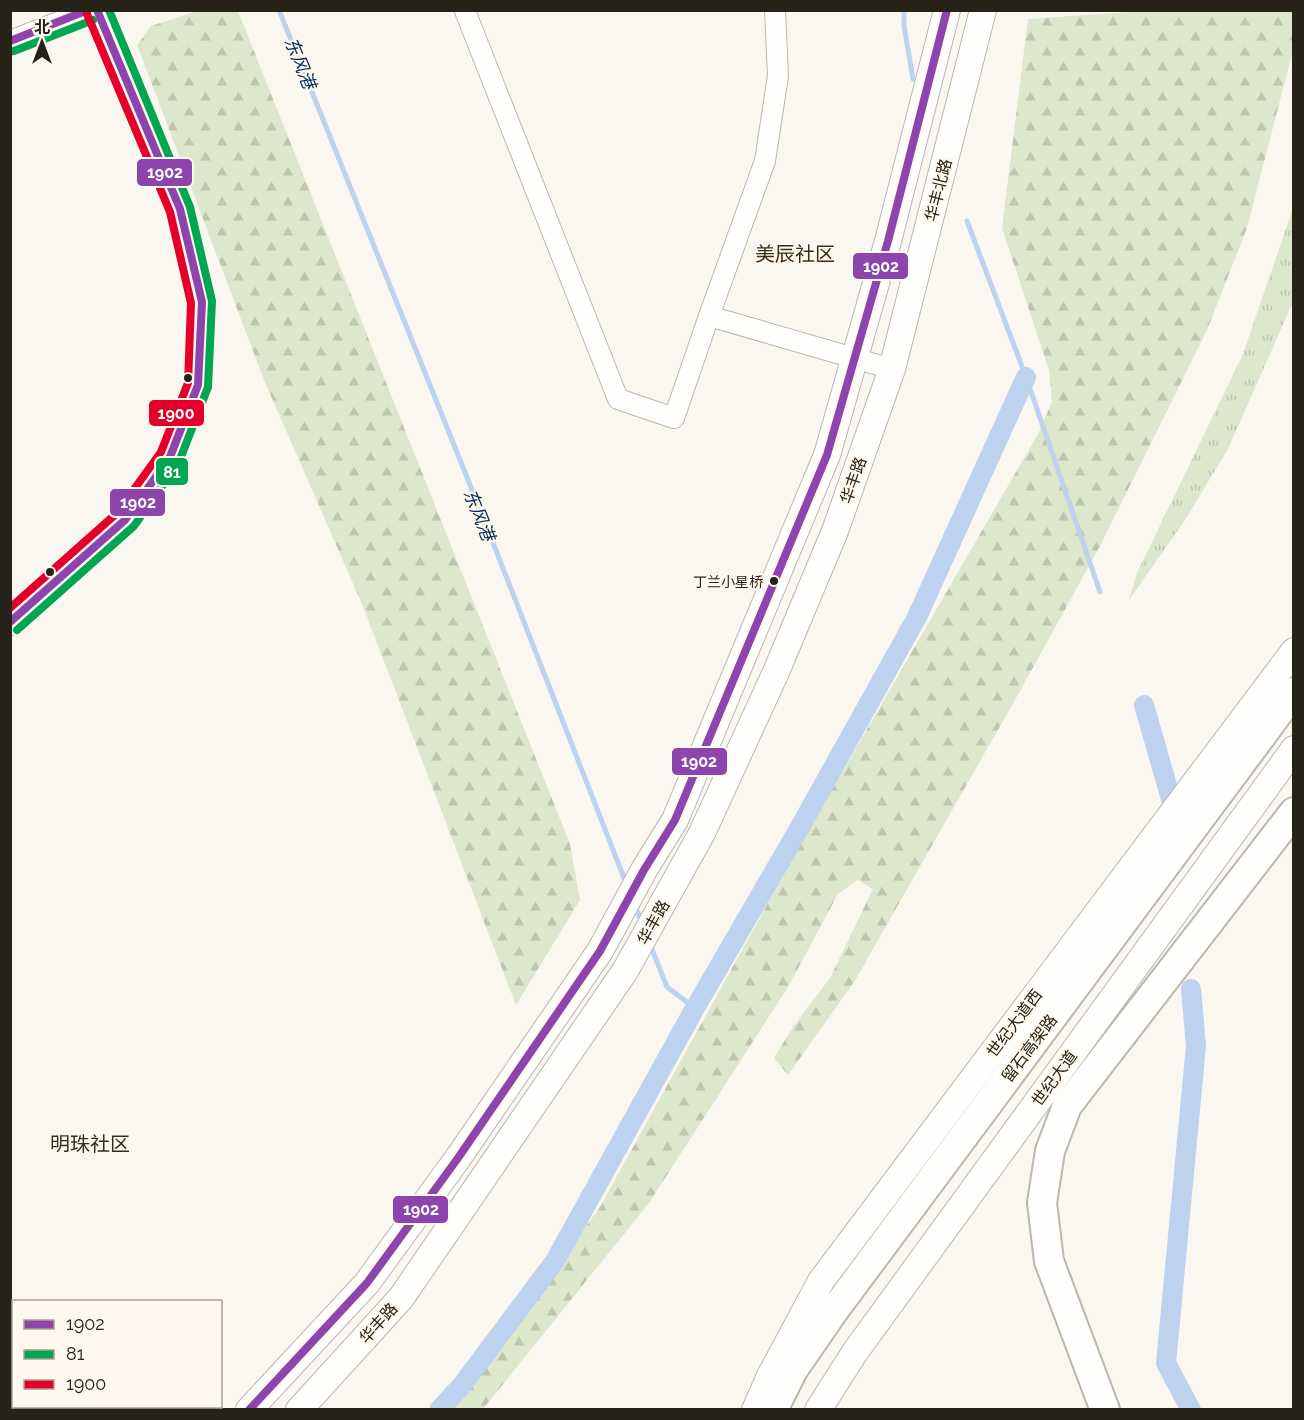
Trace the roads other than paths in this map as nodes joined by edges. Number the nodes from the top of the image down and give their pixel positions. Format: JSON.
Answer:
{"nodes":[{"id":1,"x":89,"y":10,"type":"edge"},
{"id":2,"x":97,"y":10,"type":"edge"},
{"id":3,"x":467,"y":10,"type":"edge"},
{"id":4,"x":775,"y":10,"type":"edge"},
{"id":5,"x":947,"y":10,"type":"edge"},
{"id":6,"x":983,"y":10,"type":"edge"},
{"id":7,"x":10,"y":41,"type":"edge"},
{"id":8,"x":709,"y":316,"type":"junction"},
{"id":9,"x":855,"y":358,"type":"junction"},
{"id":10,"x":892,"y":369,"type":"junction"},
{"id":11,"x":10,"y":622,"type":"edge"},
{"id":12,"x":1293,"y":651,"type":"edge"},
{"id":13,"x":1293,"y":692,"type":"edge"},
{"id":14,"x":1293,"y":748,"type":"edge"},
{"id":15,"x":1293,"y":812,"type":"edge"},
{"id":16,"x":249,"y":1410,"type":"edge"},
{"id":17,"x":299,"y":1410,"type":"edge"},
{"id":18,"x":755,"y":1410,"type":"edge"},
{"id":19,"x":773,"y":1410,"type":"edge"},
{"id":20,"x":818,"y":1410,"type":"edge"},
{"id":21,"x":1105,"y":1410,"type":"edge"}],
"edges":[{"from":1,"to":7,"type":"street"},
{"from":2,"to":11,"type":"main road"},
{"from":3,"to":8,"type":"street"},
{"from":4,"to":8,"type":"street"},
{"from":5,"to":9,"type":"main road"},
{"from":6,"to":10,"type":"main road","name":"华丰北路"},
{"from":8,"to":9,"type":"street"},
{"from":9,"to":10,"type":"street"},
{"from":9,"to":16,"type":"main road","name":"华丰路"},
{"from":10,"to":17,"type":"main road","name":"华丰路"},
{"from":12,"to":18,"type":"main road","name":"世纪大道西"},
{"from":13,"to":19,"type":"highway","name":"留石高架路"},
{"from":14,"to":20,"type":"main road","name":"世纪大道"},
{"from":15,"to":21,"type":"highway"}]}
